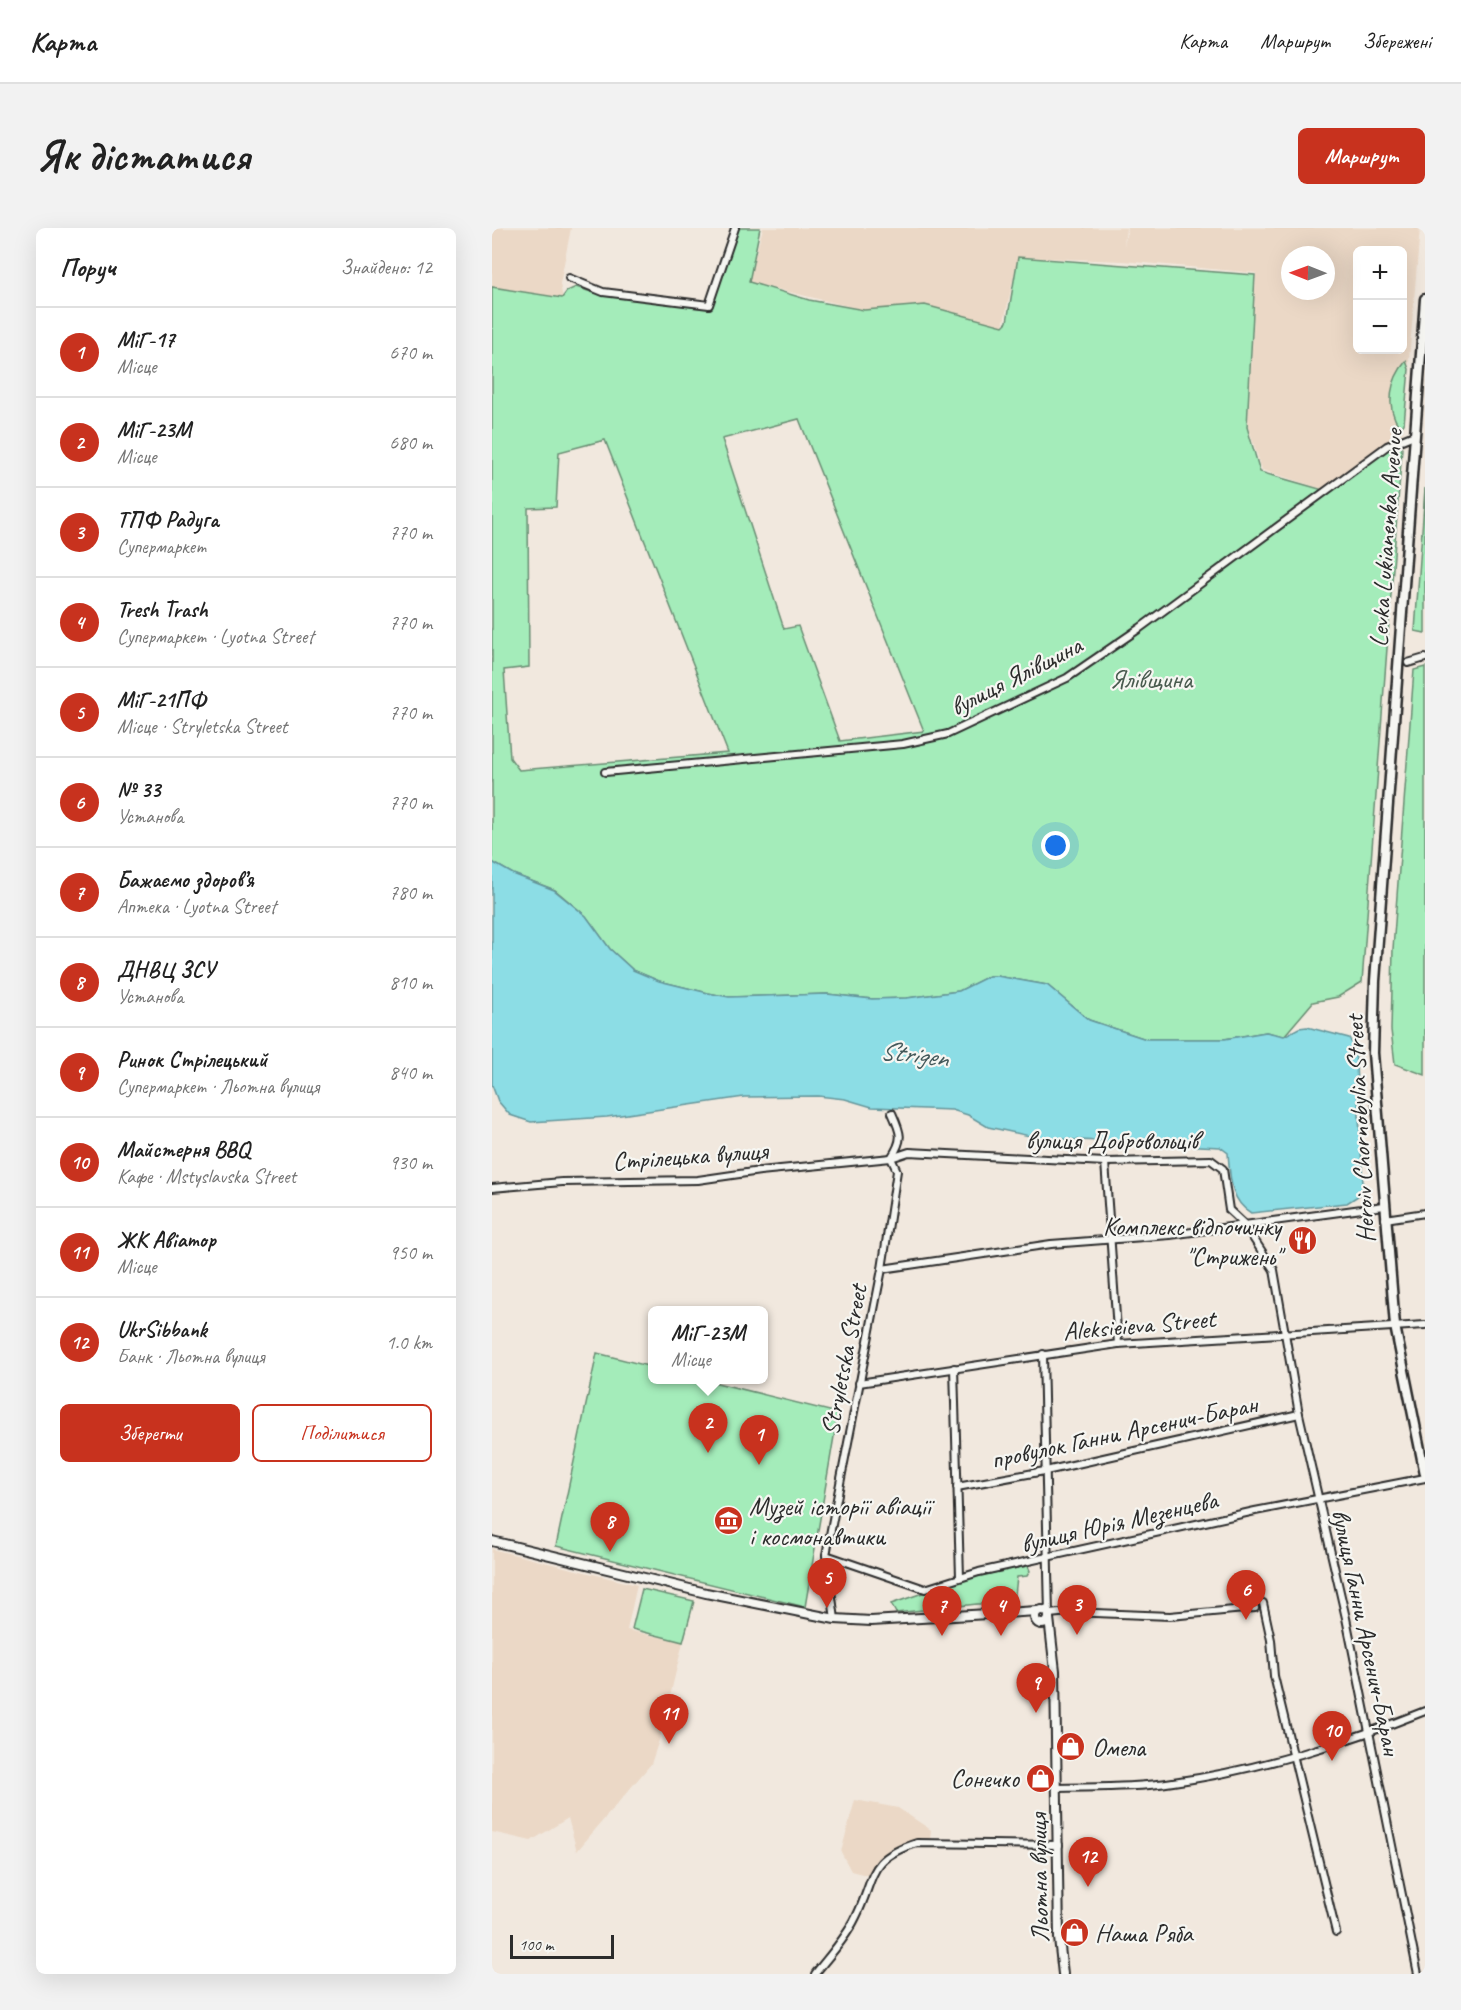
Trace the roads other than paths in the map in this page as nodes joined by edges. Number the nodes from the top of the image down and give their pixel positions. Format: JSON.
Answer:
{"nodes":[{"id":1,"x":735,"y":228,"type":"edge"},
{"id":2,"x":569,"y":278,"type":"dead end"},
{"id":3,"x":1425,"y":299,"type":"edge"},
{"id":4,"x":1421,"y":389,"type":"edge"},
{"id":5,"x":1414,"y":435,"type":"junction"},
{"id":6,"x":1425,"y":658,"type":"edge"},
{"id":7,"x":1408,"y":663,"type":"dead end"},
{"id":8,"x":605,"y":772,"type":"dead end"},
{"id":9,"x":1390,"y":779,"type":"joint"},
{"id":10,"x":892,"y":1113,"type":"dead end"},
{"id":11,"x":891,"y":1158,"type":"junction"},
{"id":12,"x":1105,"y":1162,"type":"junction"},
{"id":13,"x":492,"y":1188,"type":"edge"},
{"id":14,"x":1384,"y":1206,"type":"junction"},
{"id":15,"x":1425,"y":1213,"type":"edge"},
{"id":16,"x":1385,"y":1218,"type":"junction"},
{"id":17,"x":1244,"y":1224,"type":"junction"},
{"id":18,"x":1110,"y":1240,"type":"junction"},
{"id":19,"x":882,"y":1269,"type":"junction"},
{"id":20,"x":1425,"y":1325,"type":"edge"},
{"id":21,"x":1395,"y":1326,"type":"junction"},
{"id":22,"x":1283,"y":1333,"type":"junction"},
{"id":23,"x":1118,"y":1344,"type":"junction"},
{"id":24,"x":1043,"y":1354,"type":"junction"},
{"id":25,"x":954,"y":1368,"type":"junction"},
{"id":26,"x":860,"y":1383,"type":"junction"},
{"id":27,"x":1299,"y":1414,"type":"junction"},
{"id":28,"x":1046,"y":1470,"type":"junction"},
{"id":29,"x":1425,"y":1474,"type":"edge"},
{"id":30,"x":1425,"y":1479,"type":"edge"},
{"id":31,"x":957,"y":1487,"type":"junction"},
{"id":32,"x":1318,"y":1499,"type":"junction"},
{"id":33,"x":492,"y":1541,"type":"edge"},
{"id":34,"x":826,"y":1555,"type":"junction"},
{"id":35,"x":1048,"y":1558,"type":"junction"},
{"id":36,"x":960,"y":1577,"type":"junction"},
{"id":37,"x":1048,"y":1598,"type":"junction"},
{"id":38,"x":1263,"y":1603,"type":"dead end"},
{"id":39,"x":1255,"y":1608,"type":"dead end"},
{"id":40,"x":1038,"y":1610,"type":"junction"},
{"id":41,"x":1023,"y":1613,"type":"junction"},
{"id":42,"x":1049,"y":1616,"type":"junction"},
{"id":43,"x":835,"y":1619,"type":"junction"},
{"id":44,"x":1037,"y":1622,"type":"junction"},
{"id":45,"x":1049,"y":1637,"type":"junction"},
{"id":46,"x":1425,"y":1711,"type":"edge"},
{"id":47,"x":1368,"y":1732,"type":"junction"},
{"id":48,"x":1293,"y":1755,"type":"junction"},
{"id":49,"x":1058,"y":1788,"type":"junction"},
{"id":50,"x":1060,"y":1845,"type":"junction"},
{"id":51,"x":1336,"y":1932,"type":"dead end"},
{"id":52,"x":815,"y":1974,"type":"edge"},
{"id":53,"x":1063,"y":1974,"type":"edge"},
{"id":54,"x":1418,"y":1974,"type":"edge"}],
"edges":[{"from":1,"to":2,"type":"street"},
{"from":3,"to":4,"type":"main road","name":"Levka Lukianenka Avenue"},
{"from":4,"to":5,"type":"main road","name":"Levka Lukianenka Avenue"},
{"from":5,"to":8,"type":"street","name":"вулиця Ялівщина"},
{"from":5,"to":9,"type":"main road","name":"Levka Lukianenka Avenue"},
{"from":6,"to":7,"type":"street"},
{"from":9,"to":14,"type":"main road","name":"Heroiv Chornobylia Street"},
{"from":10,"to":11,"type":"street","name":"Stryletska Street"},
{"from":11,"to":12,"type":"street","name":"вулиця Добровольців"},
{"from":11,"to":13,"type":"street","name":"Стрілецька вулиця"},
{"from":11,"to":19,"type":"street","name":"Stryletska Street"},
{"from":12,"to":17,"type":"street","name":"вулиця Добровольців"},
{"from":12,"to":18,"type":"street"},
{"from":14,"to":16,"type":"main road","name":"Heroiv Chornobylia Street"},
{"from":14,"to":17,"type":"street"},
{"from":15,"to":16,"type":"street"},
{"from":16,"to":21,"type":"main road","name":"Heroiv Chornobylia Street"},
{"from":17,"to":18,"type":"street"},
{"from":17,"to":22,"type":"street","name":"вулиця Добровольців"},
{"from":18,"to":19,"type":"street"},
{"from":18,"to":23,"type":"street"},
{"from":19,"to":26,"type":"street","name":"Stryletska Street"},
{"from":20,"to":21,"type":"street","name":"Aleksieieva Street"},
{"from":21,"to":22,"type":"street","name":"Aleksieieva Street"},
{"from":21,"to":29,"type":"main road","name":"Heroiv Chornobylia Street"},
{"from":22,"to":23,"type":"street","name":"Aleksieieva Street"},
{"from":22,"to":27,"type":"street","name":"вулиця Ганни Арсенич-Баран"},
{"from":23,"to":24,"type":"street","name":"Aleksieieva Street"},
{"from":24,"to":25,"type":"street","name":"Aleksieieva Street"},
{"from":24,"to":28,"type":"street","name":"Льотна вулиця"},
{"from":25,"to":26,"type":"street","name":"Aleksieieva Street"},
{"from":25,"to":31,"type":"street"},
{"from":26,"to":34,"type":"street","name":"Stryletska Street"},
{"from":27,"to":28,"type":"street","name":"провулок Ганни Арсенич-Баран"},
{"from":27,"to":32,"type":"street","name":"вулиця Ганни Арсенич-Баран"},
{"from":28,"to":31,"type":"street","name":"провулок Ганни Арсенич-Баран"},
{"from":28,"to":35,"type":"street","name":"Льотна вулиця"},
{"from":30,"to":32,"type":"street","name":"вулиця Юрія Мезенцева"},
{"from":31,"to":36,"type":"street"},
{"from":32,"to":35,"type":"street","name":"вулиця Юрія Мезенцева"},
{"from":32,"to":47,"type":"street","name":"вулиця Ганни Арсенич-Баран"},
{"from":33,"to":43,"type":"street"},
{"from":34,"to":36,"type":"street","name":"вулиця Юрія Мезенцева"},
{"from":34,"to":43,"type":"street","name":"Stryletska Street"},
{"from":35,"to":36,"type":"street","name":"вулиця Юрія Мезенцева"},
{"from":35,"to":37,"type":"street","name":"Льотна вулиця"},
{"from":37,"to":40,"type":"street"},
{"from":37,"to":42,"type":"street","name":"Льотна вулиця"},
{"from":38,"to":48,"type":"street"},
{"from":39,"to":42,"type":"street"},
{"from":40,"to":41,"type":"street"},
{"from":40,"to":42,"type":"street"},
{"from":40,"to":44,"type":"street"},
{"from":41,"to":43,"type":"street"},
{"from":41,"to":44,"type":"street","name":"Льотна вулиця"},
{"from":42,"to":44,"type":"street"},
{"from":42,"to":45,"type":"street","name":"Льотна вулиця"},
{"from":44,"to":45,"type":"street","name":"Льотна вулиця"},
{"from":45,"to":49,"type":"street","name":"Льотна вулиця"},
{"from":46,"to":47,"type":"street"},
{"from":47,"to":48,"type":"street"},
{"from":47,"to":54,"type":"street","name":"вулиця Ганни Арсенич-Баран"},
{"from":48,"to":49,"type":"street"},
{"from":48,"to":51,"type":"street"},
{"from":49,"to":50,"type":"street","name":"Льотна вулиця"},
{"from":50,"to":52,"type":"street"},
{"from":50,"to":53,"type":"street","name":"Льотна вулиця"}]}
